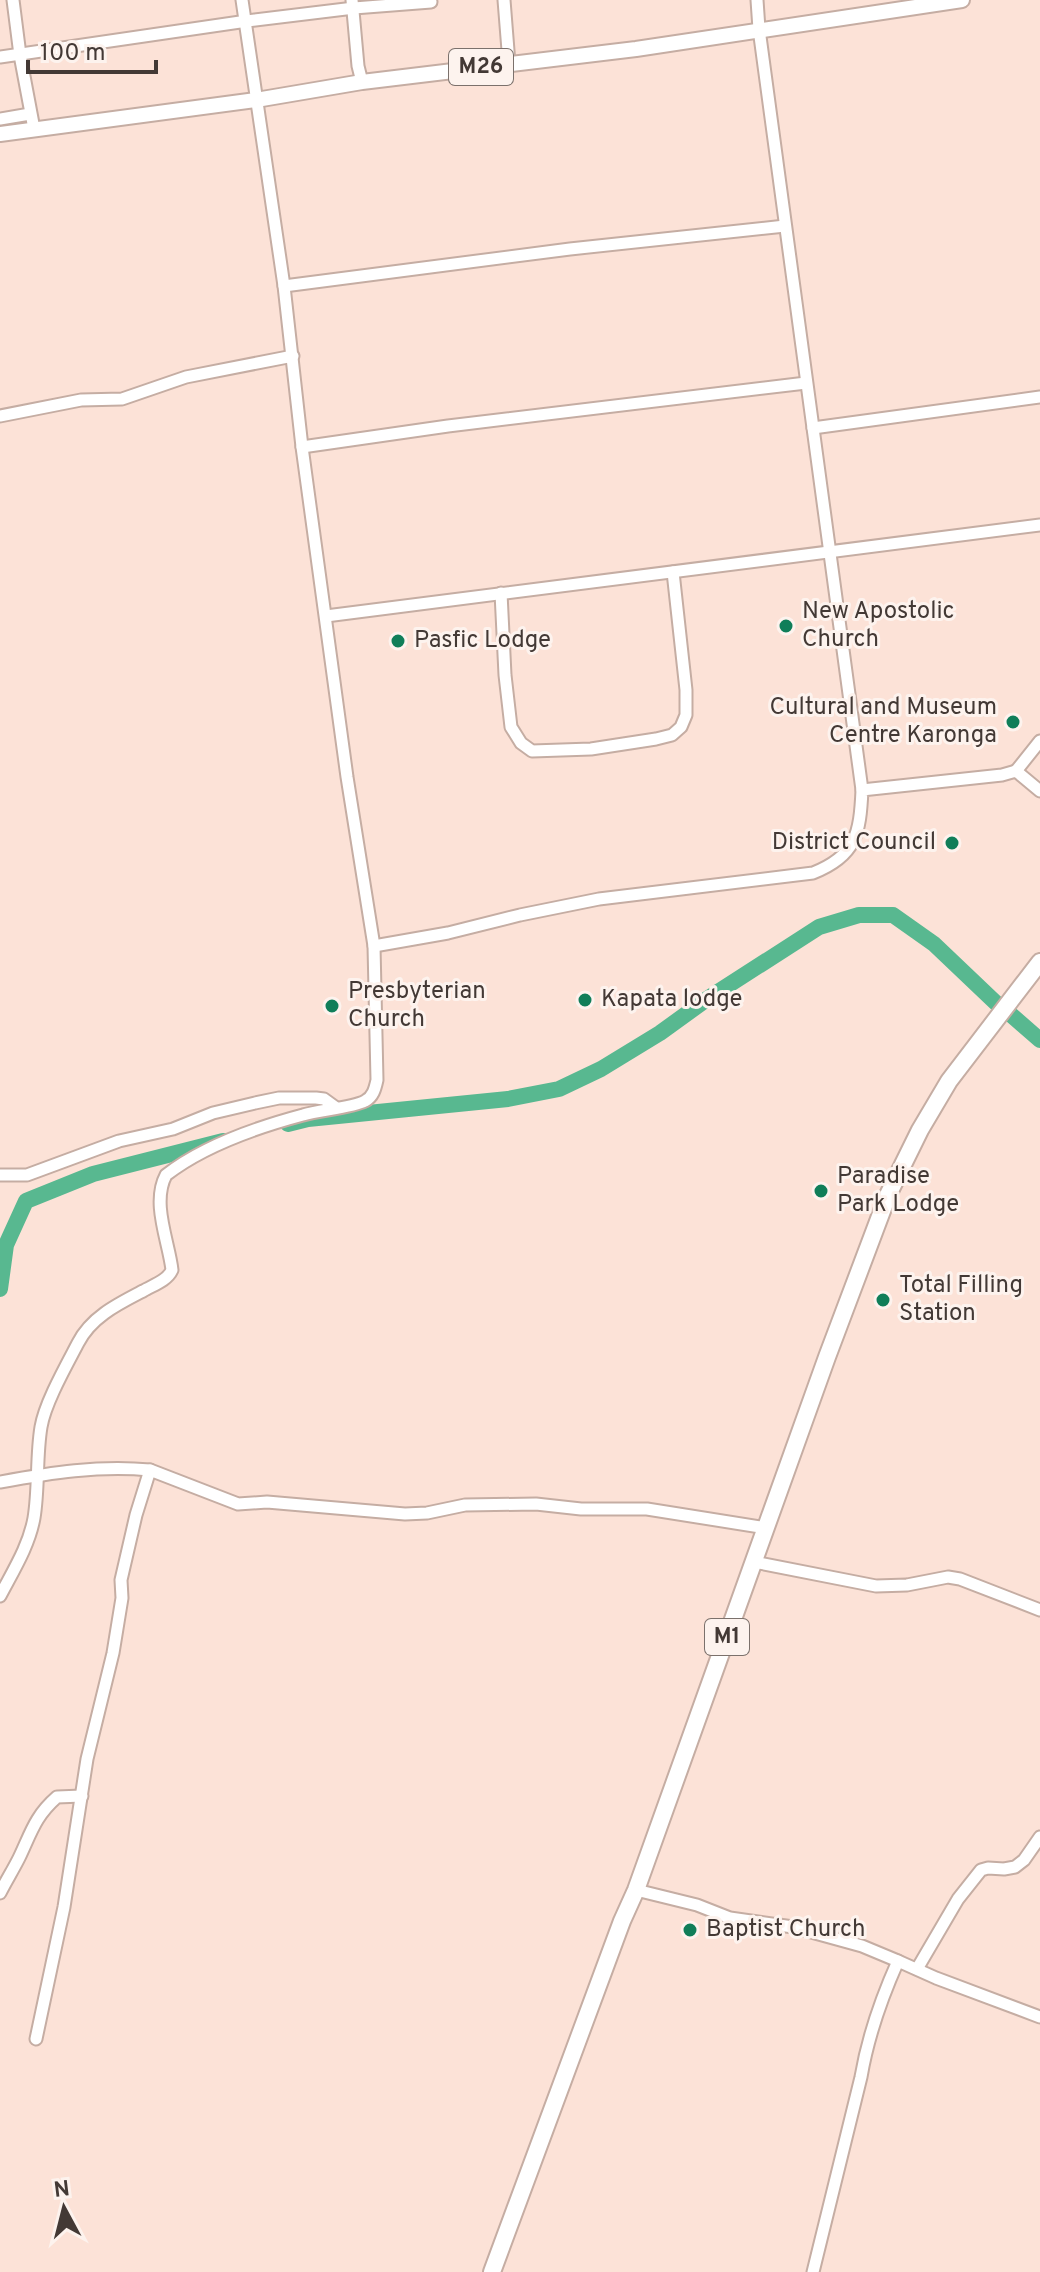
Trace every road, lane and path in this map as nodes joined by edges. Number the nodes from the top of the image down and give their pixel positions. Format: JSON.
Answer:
{"nodes":[{"id":1,"x":13,"y":0,"type":"edge"},
{"id":2,"x":242,"y":0,"type":"edge"},
{"id":3,"x":504,"y":0,"type":"edge"},
{"id":4,"x":757,"y":0,"type":"edge"},
{"id":5,"x":962,"y":0,"type":"edge"},
{"id":6,"x":431,"y":2,"type":"dead end"},
{"id":7,"x":353,"y":4,"type":"edge"},
{"id":8,"x":247,"y":21,"type":"junction"},
{"id":9,"x":759,"y":29,"type":"junction"},
{"id":10,"x":20,"y":55,"type":"junction"},
{"id":11,"x":0,"y":57,"type":"edge"},
{"id":12,"x":509,"y":63,"type":"junction"},
{"id":13,"x":362,"y":82,"type":"junction"},
{"id":14,"x":256,"y":100,"type":"junction"},
{"id":15,"x":0,"y":119,"type":"edge"},
{"id":16,"x":32,"y":122,"type":"junction"},
{"id":17,"x":0,"y":134,"type":"edge"},
{"id":18,"x":785,"y":226,"type":"junction"},
{"id":19,"x":284,"y":286,"type":"junction"},
{"id":20,"x":293,"y":356,"type":"junction"},
{"id":21,"x":806,"y":383,"type":"junction"},
{"id":22,"x":1040,"y":397,"type":"edge"},
{"id":23,"x":0,"y":416,"type":"edge"},
{"id":24,"x":813,"y":428,"type":"junction"},
{"id":25,"x":302,"y":447,"type":"junction"},
{"id":26,"x":1040,"y":525,"type":"edge"},
{"id":27,"x":829,"y":550,"type":"junction"},
{"id":28,"x":673,"y":572,"type":"junction"},
{"id":29,"x":501,"y":593,"type":"junction"},
{"id":30,"x":326,"y":616,"type":"junction"},
{"id":31,"x":1040,"y":741,"type":"edge"},
{"id":32,"x":1016,"y":771,"type":"junction"},
{"id":33,"x":862,"y":790,"type":"junction"},
{"id":34,"x":1040,"y":791,"type":"edge"},
{"id":35,"x":374,"y":946,"type":"junction"},
{"id":36,"x":1040,"y":962,"type":"edge"},
{"id":37,"x":335,"y":1107,"type":"junction"},
{"id":38,"x":0,"y":1175,"type":"edge"},
{"id":39,"x":150,"y":1470,"type":"junction"},
{"id":40,"x":36,"y":1475,"type":"junction"},
{"id":41,"x":0,"y":1482,"type":"edge"},
{"id":42,"x":766,"y":1528,"type":"junction"},
{"id":43,"x":754,"y":1562,"type":"junction"},
{"id":44,"x":0,"y":1596,"type":"edge"},
{"id":45,"x":1040,"y":1610,"type":"edge"},
{"id":46,"x":82,"y":1796,"type":"junction"},
{"id":47,"x":1040,"y":1837,"type":"edge"},
{"id":48,"x":636,"y":1890,"type":"junction"},
{"id":49,"x":0,"y":1893,"type":"edge"},
{"id":50,"x":898,"y":1961,"type":"junction"},
{"id":51,"x":917,"y":1969,"type":"junction"},
{"id":52,"x":1040,"y":2017,"type":"edge"},
{"id":53,"x":36,"y":2039,"type":"dead end"},
{"id":54,"x":492,"y":2272,"type":"edge"},
{"id":55,"x":813,"y":2272,"type":"edge"}],
"edges":[{"from":1,"to":10,"type":"street"},
{"from":2,"to":8,"type":"street"},
{"from":3,"to":12,"type":"street"},
{"from":4,"to":9,"type":"street"},
{"from":5,"to":9,"type":"main road","number":"M26"},
{"from":6,"to":7,"type":"street"},
{"from":7,"to":8,"type":"street"},
{"from":7,"to":13,"type":"street"},
{"from":8,"to":10,"type":"street"},
{"from":8,"to":14,"type":"street"},
{"from":9,"to":12,"type":"main road","number":"M26"},
{"from":9,"to":18,"type":"street"},
{"from":10,"to":11,"type":"street"},
{"from":10,"to":16,"type":"street"},
{"from":12,"to":13,"type":"main road","number":"M26"},
{"from":13,"to":14,"type":"main road","number":"M26"},
{"from":14,"to":16,"type":"main road","number":"M26"},
{"from":14,"to":19,"type":"street"},
{"from":15,"to":16,"type":"street"},
{"from":16,"to":17,"type":"main road","number":"M26"},
{"from":18,"to":19,"type":"street"},
{"from":18,"to":21,"type":"street"},
{"from":19,"to":20,"type":"street"},
{"from":20,"to":23,"type":"street"},
{"from":20,"to":25,"type":"street"},
{"from":21,"to":24,"type":"street"},
{"from":21,"to":25,"type":"street"},
{"from":22,"to":24,"type":"street"},
{"from":24,"to":27,"type":"street"},
{"from":25,"to":30,"type":"street"},
{"from":26,"to":27,"type":"street"},
{"from":27,"to":28,"type":"street"},
{"from":27,"to":33,"type":"street"},
{"from":28,"to":29,"type":"street"},
{"from":28,"to":29,"type":"street"},
{"from":29,"to":30,"type":"street"},
{"from":30,"to":35,"type":"street"},
{"from":31,"to":32,"type":"street"},
{"from":32,"to":33,"type":"street"},
{"from":32,"to":34,"type":"street"},
{"from":33,"to":35,"type":"street"},
{"from":35,"to":37,"type":"street"},
{"from":36,"to":42,"type":"highway","number":"M1"},
{"from":37,"to":38,"type":"street"},
{"from":37,"to":40,"type":"street"},
{"from":39,"to":40,"type":"street"},
{"from":39,"to":42,"type":"street"},
{"from":39,"to":46,"type":"street"},
{"from":40,"to":41,"type":"street"},
{"from":40,"to":44,"type":"street"},
{"from":42,"to":43,"type":"highway","number":"M1"},
{"from":43,"to":45,"type":"street"},
{"from":43,"to":48,"type":"highway","number":"M1"},
{"from":46,"to":49,"type":"street"},
{"from":46,"to":53,"type":"street"},
{"from":47,"to":51,"type":"street"},
{"from":48,"to":50,"type":"street"},
{"from":48,"to":54,"type":"highway","number":"M1"},
{"from":50,"to":51,"type":"street"},
{"from":50,"to":55,"type":"street"},
{"from":51,"to":52,"type":"street"}]}
